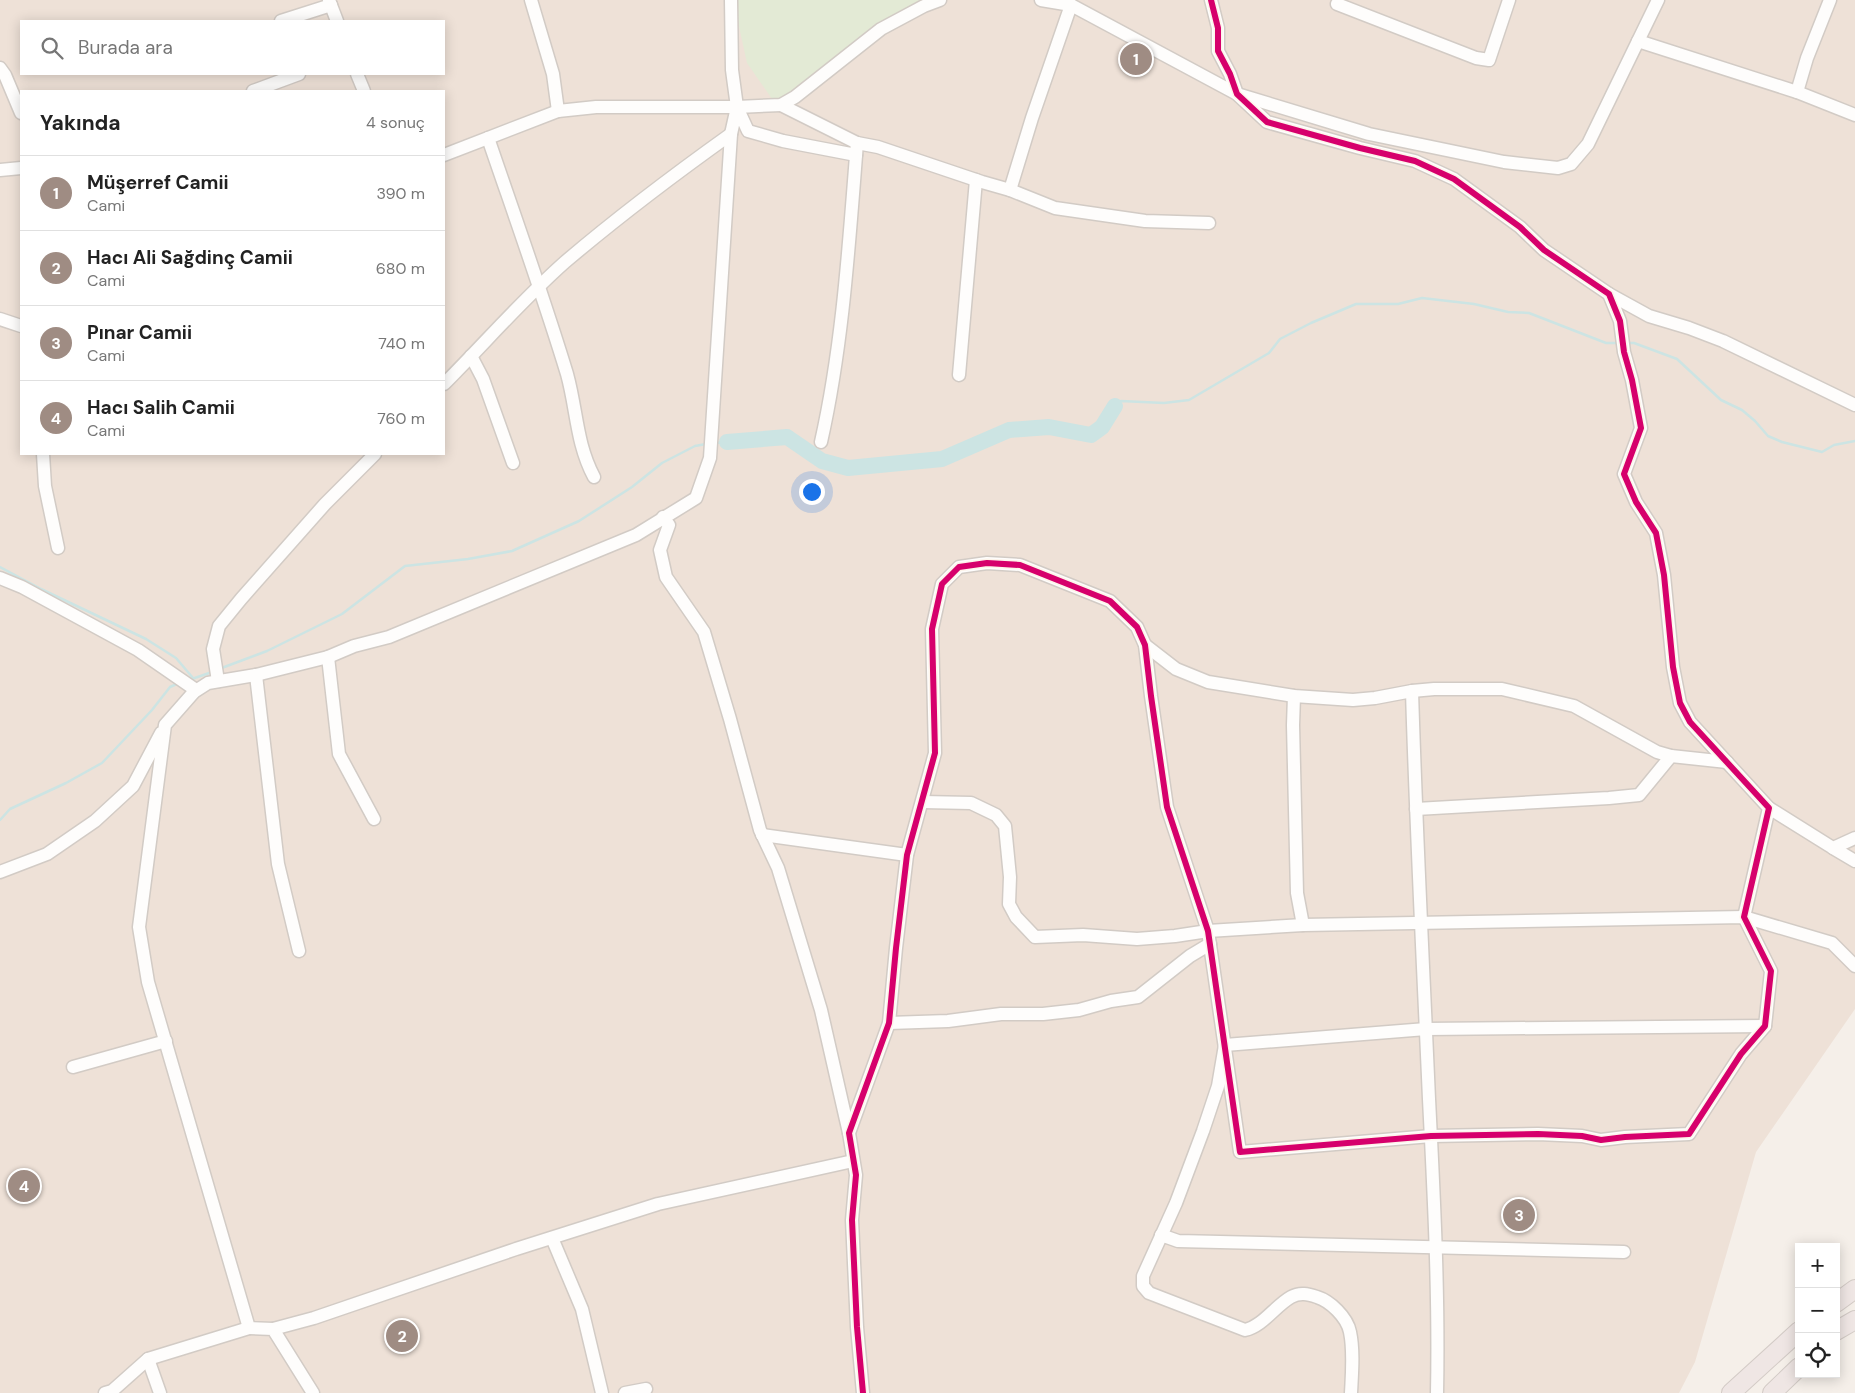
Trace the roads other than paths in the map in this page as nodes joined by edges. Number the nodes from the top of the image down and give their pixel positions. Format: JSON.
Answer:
{"nodes":[{"id":1,"x":531,"y":0,"type":"edge"},
{"id":2,"x":731,"y":0,"type":"edge"},
{"id":3,"x":940,"y":0,"type":"edge"},
{"id":4,"x":1041,"y":0,"type":"edge"},
{"id":5,"x":1211,"y":0,"type":"edge"},
{"id":6,"x":1509,"y":0,"type":"edge"},
{"id":7,"x":1658,"y":0,"type":"edge"},
{"id":8,"x":1830,"y":0,"type":"edge"},
{"id":9,"x":330,"y":3,"type":"edge"},
{"id":10,"x":1337,"y":4,"type":"dead end"},
{"id":11,"x":1071,"y":5,"type":"junction"},
{"id":12,"x":1352,"y":5,"type":"edge"},
{"id":13,"x":284,"y":20,"type":"edge"},
{"id":14,"x":337,"y":20,"type":"edge"},
{"id":15,"x":1638,"y":41,"type":"junction"},
{"id":16,"x":0,"y":68,"type":"edge"},
{"id":17,"x":296,"y":75,"type":"edge"},
{"id":18,"x":357,"y":75,"type":"edge"},
{"id":19,"x":256,"y":90,"type":"edge"},
{"id":20,"x":364,"y":90,"type":"edge"},
{"id":21,"x":1797,"y":92,"type":"junction"},
{"id":22,"x":1237,"y":94,"type":"junction"},
{"id":23,"x":781,"y":105,"type":"junction"},
{"id":24,"x":737,"y":107,"type":"junction"},
{"id":25,"x":20,"y":111,"type":"edge"},
{"id":26,"x":558,"y":111,"type":"junction"},
{"id":27,"x":1855,"y":115,"type":"edge"},
{"id":28,"x":732,"y":134,"type":"junction"},
{"id":29,"x":488,"y":138,"type":"junction"},
{"id":30,"x":856,"y":149,"type":"junction"},
{"id":31,"x":445,"y":155,"type":"edge"},
{"id":32,"x":20,"y":168,"type":"edge"},
{"id":33,"x":0,"y":170,"type":"edge"},
{"id":34,"x":976,"y":180,"type":"junction"},
{"id":35,"x":1010,"y":190,"type":"junction"},
{"id":36,"x":1209,"y":223,"type":"dead end"},
{"id":37,"x":538,"y":287,"type":"junction"},
{"id":38,"x":1610,"y":294,"type":"junction"},
{"id":39,"x":0,"y":319,"type":"edge"},
{"id":40,"x":20,"y":326,"type":"edge"},
{"id":41,"x":471,"y":356,"type":"junction"},
{"id":42,"x":959,"y":375,"type":"dead end"},
{"id":43,"x":445,"y":383,"type":"edge"},
{"id":44,"x":1855,"y":405,"type":"edge"},
{"id":45,"x":821,"y":442,"type":"dead end"},
{"id":46,"x":43,"y":455,"type":"edge"},
{"id":47,"x":374,"y":455,"type":"edge"},
{"id":48,"x":513,"y":463,"type":"dead end"},
{"id":49,"x":594,"y":477,"type":"dead end"},
{"id":50,"x":663,"y":517,"type":"junction"},
{"id":51,"x":58,"y":548,"type":"dead end"},
{"id":52,"x":0,"y":578,"type":"edge"},
{"id":53,"x":1145,"y":645,"type":"junction"},
{"id":54,"x":328,"y":657,"type":"junction"},
{"id":55,"x":256,"y":675,"type":"junction"},
{"id":56,"x":215,"y":680,"type":"junction"},
{"id":57,"x":193,"y":690,"type":"junction"},
{"id":58,"x":1412,"y":691,"type":"junction"},
{"id":59,"x":1294,"y":696,"type":"junction"},
{"id":60,"x":165,"y":725,"type":"junction"},
{"id":61,"x":1671,"y":756,"type":"junction"},
{"id":62,"x":1727,"y":762,"type":"junction"},
{"id":63,"x":923,"y":802,"type":"junction"},
{"id":64,"x":1768,"y":808,"type":"junction"},
{"id":65,"x":1416,"y":809,"type":"junction"},
{"id":66,"x":374,"y":819,"type":"dead end"},
{"id":67,"x":762,"y":835,"type":"junction"},
{"id":68,"x":1855,"y":838,"type":"edge"},
{"id":69,"x":1833,"y":848,"type":"junction"},
{"id":70,"x":907,"y":855,"type":"junction"},
{"id":71,"x":1855,"y":862,"type":"edge"},
{"id":72,"x":0,"y":872,"type":"edge"},
{"id":73,"x":1744,"y":916,"type":"junction"},
{"id":74,"x":1422,"y":922,"type":"junction"},
{"id":75,"x":1303,"y":925,"type":"junction"},
{"id":76,"x":1208,"y":931,"type":"junction"},
{"id":77,"x":1210,"y":944,"type":"junction"},
{"id":78,"x":298,"y":951,"type":"dead end"},
{"id":79,"x":1855,"y":966,"type":"edge"},
{"id":80,"x":890,"y":1023,"type":"junction"},
{"id":81,"x":1765,"y":1026,"type":"junction"},
{"id":82,"x":1426,"y":1029,"type":"junction"},
{"id":83,"x":166,"y":1041,"type":"junction"},
{"id":84,"x":1225,"y":1044,"type":"junction"},
{"id":85,"x":73,"y":1067,"type":"dead end"},
{"id":86,"x":848,"y":1133,"type":"junction"},
{"id":87,"x":1431,"y":1136,"type":"junction"},
{"id":88,"x":853,"y":1161,"type":"junction"},
{"id":89,"x":1161,"y":1235,"type":"junction"},
{"id":90,"x":552,"y":1238,"type":"junction"},
{"id":91,"x":1436,"y":1248,"type":"junction"},
{"id":92,"x":1624,"y":1252,"type":"dead end"},
{"id":93,"x":1855,"y":1289,"type":"edge"},
{"id":94,"x":1840,"y":1299,"type":"edge"},
{"id":95,"x":1855,"y":1320,"type":"edge"},
{"id":96,"x":249,"y":1328,"type":"junction"},
{"id":97,"x":273,"y":1329,"type":"junction"},
{"id":98,"x":1840,"y":1329,"type":"edge"},
{"id":99,"x":1797,"y":1333,"type":"edge"},
{"id":100,"x":148,"y":1359,"type":"junction"},
{"id":101,"x":1795,"y":1371,"type":"edge"},
{"id":102,"x":646,"y":1389,"type":"dead end"},
{"id":103,"x":105,"y":1393,"type":"edge"},
{"id":104,"x":160,"y":1393,"type":"edge"},
{"id":105,"x":313,"y":1393,"type":"edge"},
{"id":106,"x":602,"y":1393,"type":"edge"},
{"id":107,"x":625,"y":1393,"type":"edge"},
{"id":108,"x":863,"y":1393,"type":"edge"},
{"id":109,"x":1351,"y":1393,"type":"edge"},
{"id":110,"x":1437,"y":1393,"type":"edge"},
{"id":111,"x":1731,"y":1393,"type":"edge"},
{"id":112,"x":1772,"y":1393,"type":"edge"}],
"edges":[{"from":1,"to":26,"type":"street"},
{"from":2,"to":24,"type":"street"},
{"from":3,"to":23,"type":"street"},
{"from":4,"to":11,"type":"street"},
{"from":5,"to":22,"type":"street"},
{"from":6,"to":12,"type":"street"},
{"from":7,"to":15,"type":"street"},
{"from":8,"to":21,"type":"street"},
{"from":9,"to":13,"type":"street"},
{"from":9,"to":14,"type":"street"},
{"from":10,"to":12,"type":"street"},
{"from":11,"to":22,"type":"street"},
{"from":11,"to":35,"type":"street"},
{"from":15,"to":21,"type":"street"},
{"from":15,"to":22,"type":"street"},
{"from":16,"to":25,"type":"street"},
{"from":17,"to":19,"type":"street"},
{"from":18,"to":20,"type":"street"},
{"from":21,"to":27,"type":"street"},
{"from":22,"to":38,"type":"street"},
{"from":23,"to":24,"type":"street"},
{"from":23,"to":30,"type":"street"},
{"from":24,"to":26,"type":"street"},
{"from":24,"to":28,"type":"street"},
{"from":24,"to":30,"type":"street"},
{"from":26,"to":29,"type":"street"},
{"from":28,"to":37,"type":"street"},
{"from":28,"to":50,"type":"street"},
{"from":29,"to":31,"type":"street"},
{"from":29,"to":37,"type":"street"},
{"from":30,"to":34,"type":"street"},
{"from":30,"to":45,"type":"street"},
{"from":32,"to":33,"type":"street"},
{"from":34,"to":35,"type":"street"},
{"from":34,"to":42,"type":"street"},
{"from":35,"to":36,"type":"street"},
{"from":37,"to":41,"type":"street"},
{"from":37,"to":49,"type":"street"},
{"from":38,"to":44,"type":"street"},
{"from":38,"to":62,"type":"street"},
{"from":39,"to":40,"type":"street"},
{"from":41,"to":43,"type":"street"},
{"from":41,"to":48,"type":"street"},
{"from":46,"to":51,"type":"street"},
{"from":47,"to":56,"type":"street"},
{"from":50,"to":54,"type":"street"},
{"from":50,"to":67,"type":"street"},
{"from":52,"to":57,"type":"street"},
{"from":53,"to":59,"type":"street"},
{"from":53,"to":63,"type":"street"},
{"from":53,"to":76,"type":"street"},
{"from":54,"to":55,"type":"street"},
{"from":54,"to":66,"type":"street"},
{"from":55,"to":56,"type":"street"},
{"from":55,"to":78,"type":"street"},
{"from":56,"to":57,"type":"street"},
{"from":57,"to":60,"type":"street"},
{"from":58,"to":59,"type":"street"},
{"from":58,"to":61,"type":"street"},
{"from":58,"to":65,"type":"street"},
{"from":59,"to":75,"type":"street"},
{"from":60,"to":72,"type":"street"},
{"from":60,"to":83,"type":"street"},
{"from":61,"to":62,"type":"street"},
{"from":61,"to":65,"type":"street"},
{"from":62,"to":64,"type":"street"},
{"from":63,"to":70,"type":"street"},
{"from":63,"to":76,"type":"street"},
{"from":64,"to":69,"type":"street"},
{"from":64,"to":73,"type":"street"},
{"from":65,"to":74,"type":"street"},
{"from":67,"to":70,"type":"street"},
{"from":67,"to":86,"type":"street"},
{"from":68,"to":69,"type":"street"},
{"from":69,"to":71,"type":"street"},
{"from":70,"to":80,"type":"street"},
{"from":73,"to":74,"type":"street"},
{"from":73,"to":79,"type":"street"},
{"from":73,"to":81,"type":"street"},
{"from":74,"to":75,"type":"street"},
{"from":74,"to":82,"type":"street"},
{"from":75,"to":76,"type":"street"},
{"from":76,"to":77,"type":"street"},
{"from":77,"to":80,"type":"street"},
{"from":77,"to":84,"type":"street"},
{"from":80,"to":86,"type":"street"},
{"from":81,"to":82,"type":"street"},
{"from":81,"to":87,"type":"street"},
{"from":82,"to":84,"type":"street"},
{"from":82,"to":87,"type":"street"},
{"from":83,"to":85,"type":"street"},
{"from":83,"to":96,"type":"street"},
{"from":84,"to":87,"type":"street"},
{"from":84,"to":89,"type":"street"},
{"from":86,"to":88,"type":"street"},
{"from":87,"to":91,"type":"street"},
{"from":88,"to":90,"type":"street"},
{"from":88,"to":108,"type":"street"},
{"from":89,"to":91,"type":"street"},
{"from":89,"to":109,"type":"street"},
{"from":90,"to":97,"type":"street"},
{"from":90,"to":106,"type":"street"},
{"from":91,"to":92,"type":"street"},
{"from":91,"to":110,"type":"street"},
{"from":93,"to":94,"type":"highway"},
{"from":95,"to":98,"type":"highway"},
{"from":96,"to":97,"type":"street"},
{"from":96,"to":100,"type":"street"},
{"from":97,"to":105,"type":"street"},
{"from":99,"to":111,"type":"highway"},
{"from":100,"to":103,"type":"street"},
{"from":100,"to":104,"type":"street"},
{"from":101,"to":112,"type":"highway"},
{"from":102,"to":107,"type":"street"}]}
